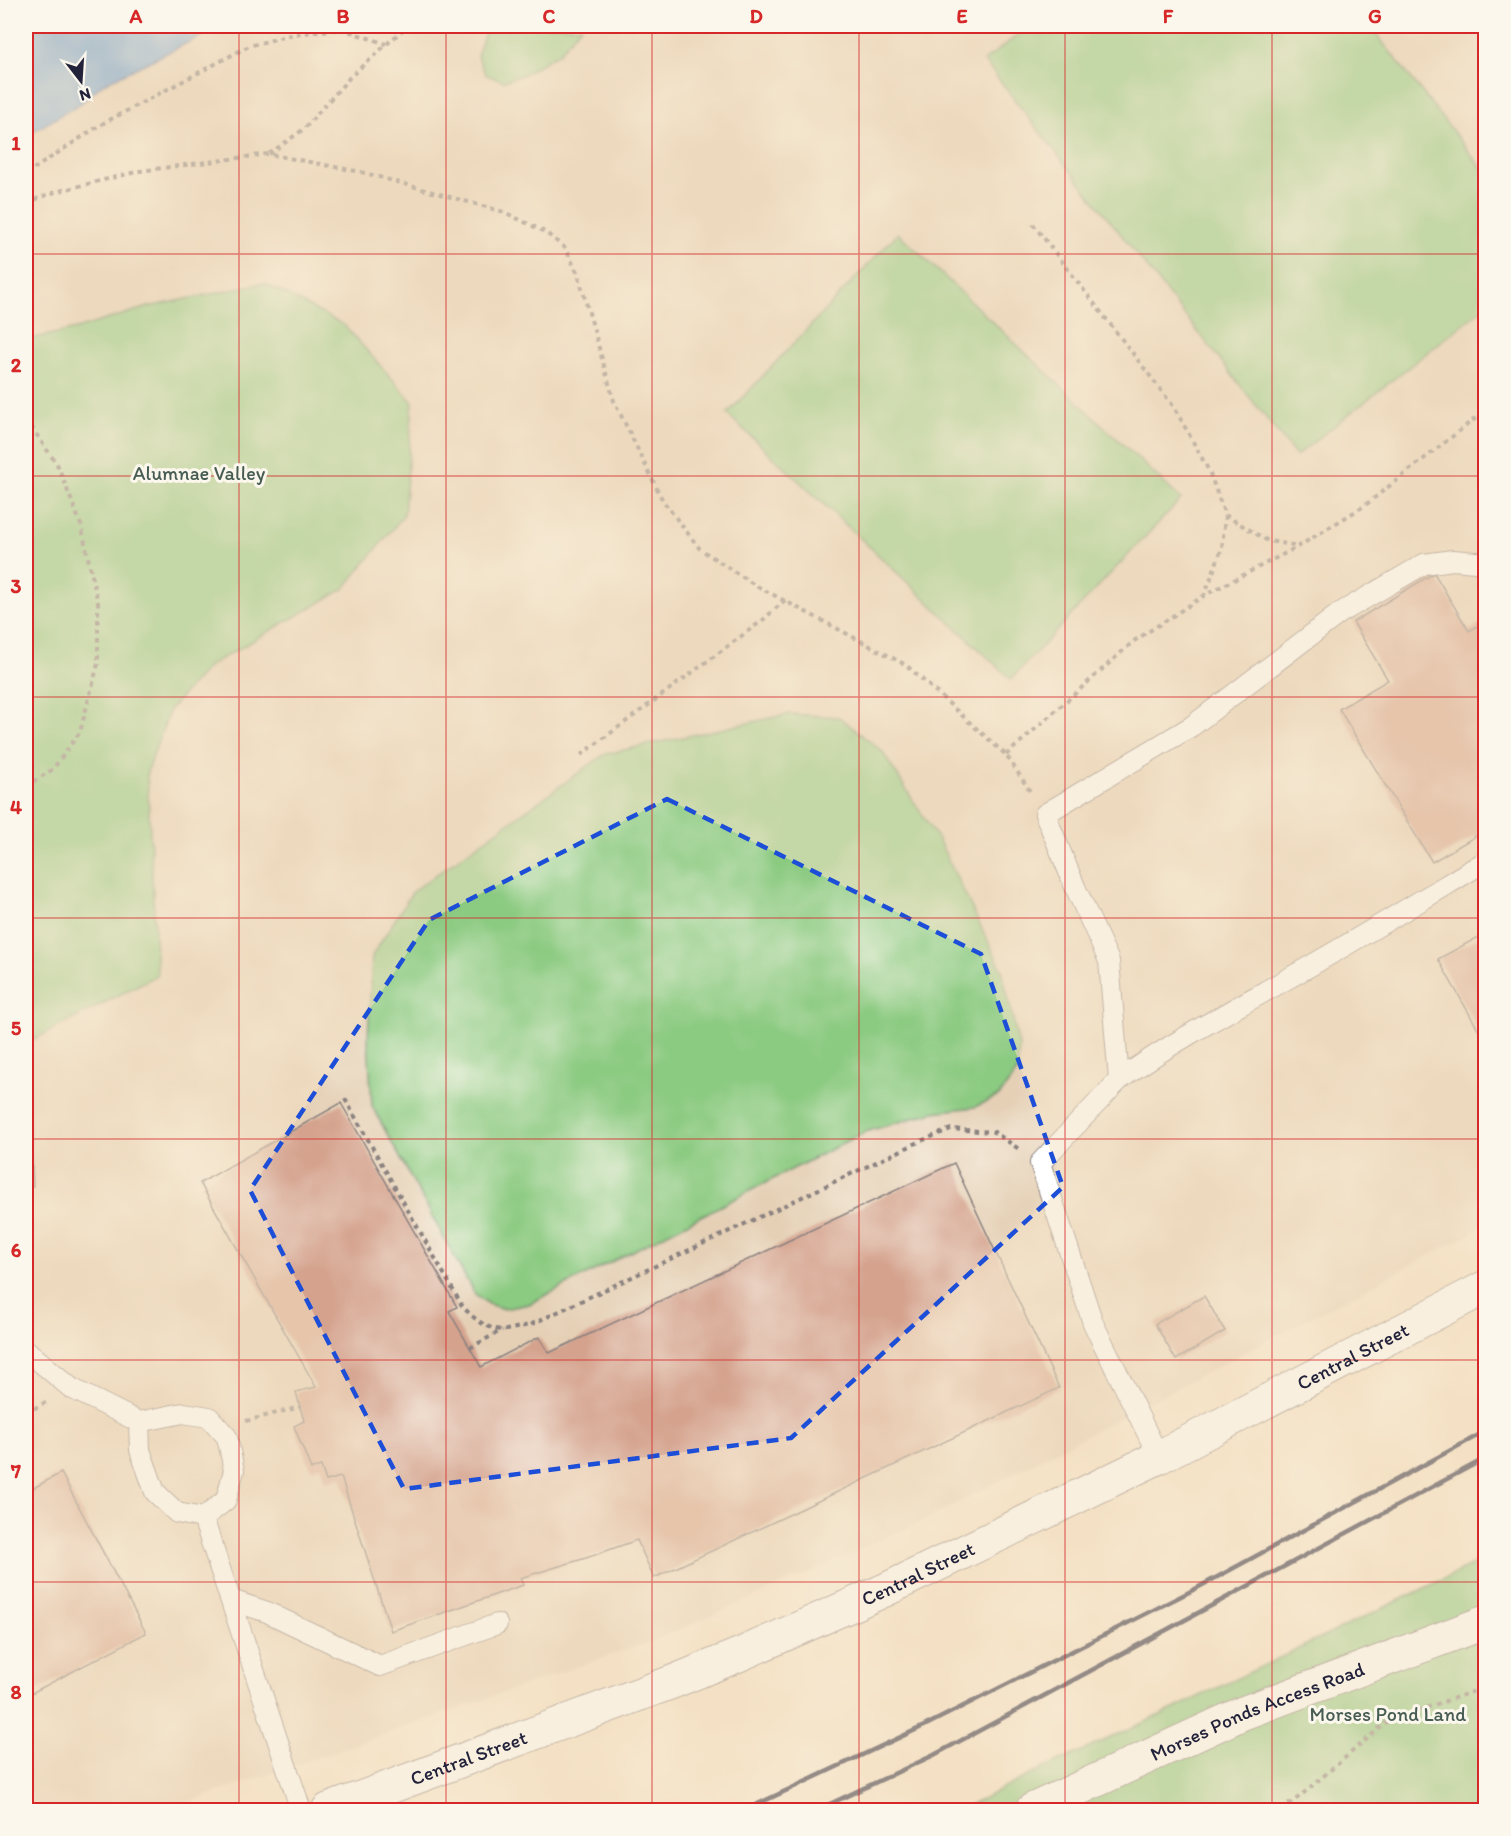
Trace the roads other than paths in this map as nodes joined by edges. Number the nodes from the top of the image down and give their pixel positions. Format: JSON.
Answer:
{"nodes":[{"id":1,"x":1485,"y":563,"type":"edge"},
{"id":2,"x":1485,"y":861,"type":"edge"},
{"id":3,"x":1119,"y":1080,"type":"junction"},
{"id":4,"x":1485,"y":1287,"type":"edge"},
{"id":5,"x":26,"y":1350,"type":"edge"},
{"id":6,"x":139,"y":1422,"type":"junction"},
{"id":7,"x":1158,"y":1457,"type":"junction"},
{"id":8,"x":203,"y":1518,"type":"junction"},
{"id":9,"x":231,"y":1600,"type":"junction"},
{"id":10,"x":1485,"y":1622,"type":"edge"},
{"id":11,"x":497,"y":1624,"type":"dead end"},
{"id":12,"x":301,"y":1810,"type":"edge"},
{"id":13,"x":328,"y":1810,"type":"edge"},
{"id":14,"x":1032,"y":1810,"type":"edge"}],
"edges":[{"from":1,"to":3,"type":"lane"},
{"from":2,"to":3,"type":"lane"},
{"from":3,"to":7,"type":"lane"},
{"from":4,"to":7,"type":"main road","name":"Central Street"},
{"from":5,"to":6,"type":"lane"},
{"from":6,"to":8,"type":"lane"},
{"from":6,"to":8,"type":"lane"},
{"from":7,"to":13,"type":"main road","name":"Central Street"},
{"from":8,"to":9,"type":"lane"},
{"from":9,"to":11,"type":"lane"},
{"from":9,"to":12,"type":"lane"},
{"from":10,"to":14,"type":"main road","name":"Morses Ponds Access Road"}]}
